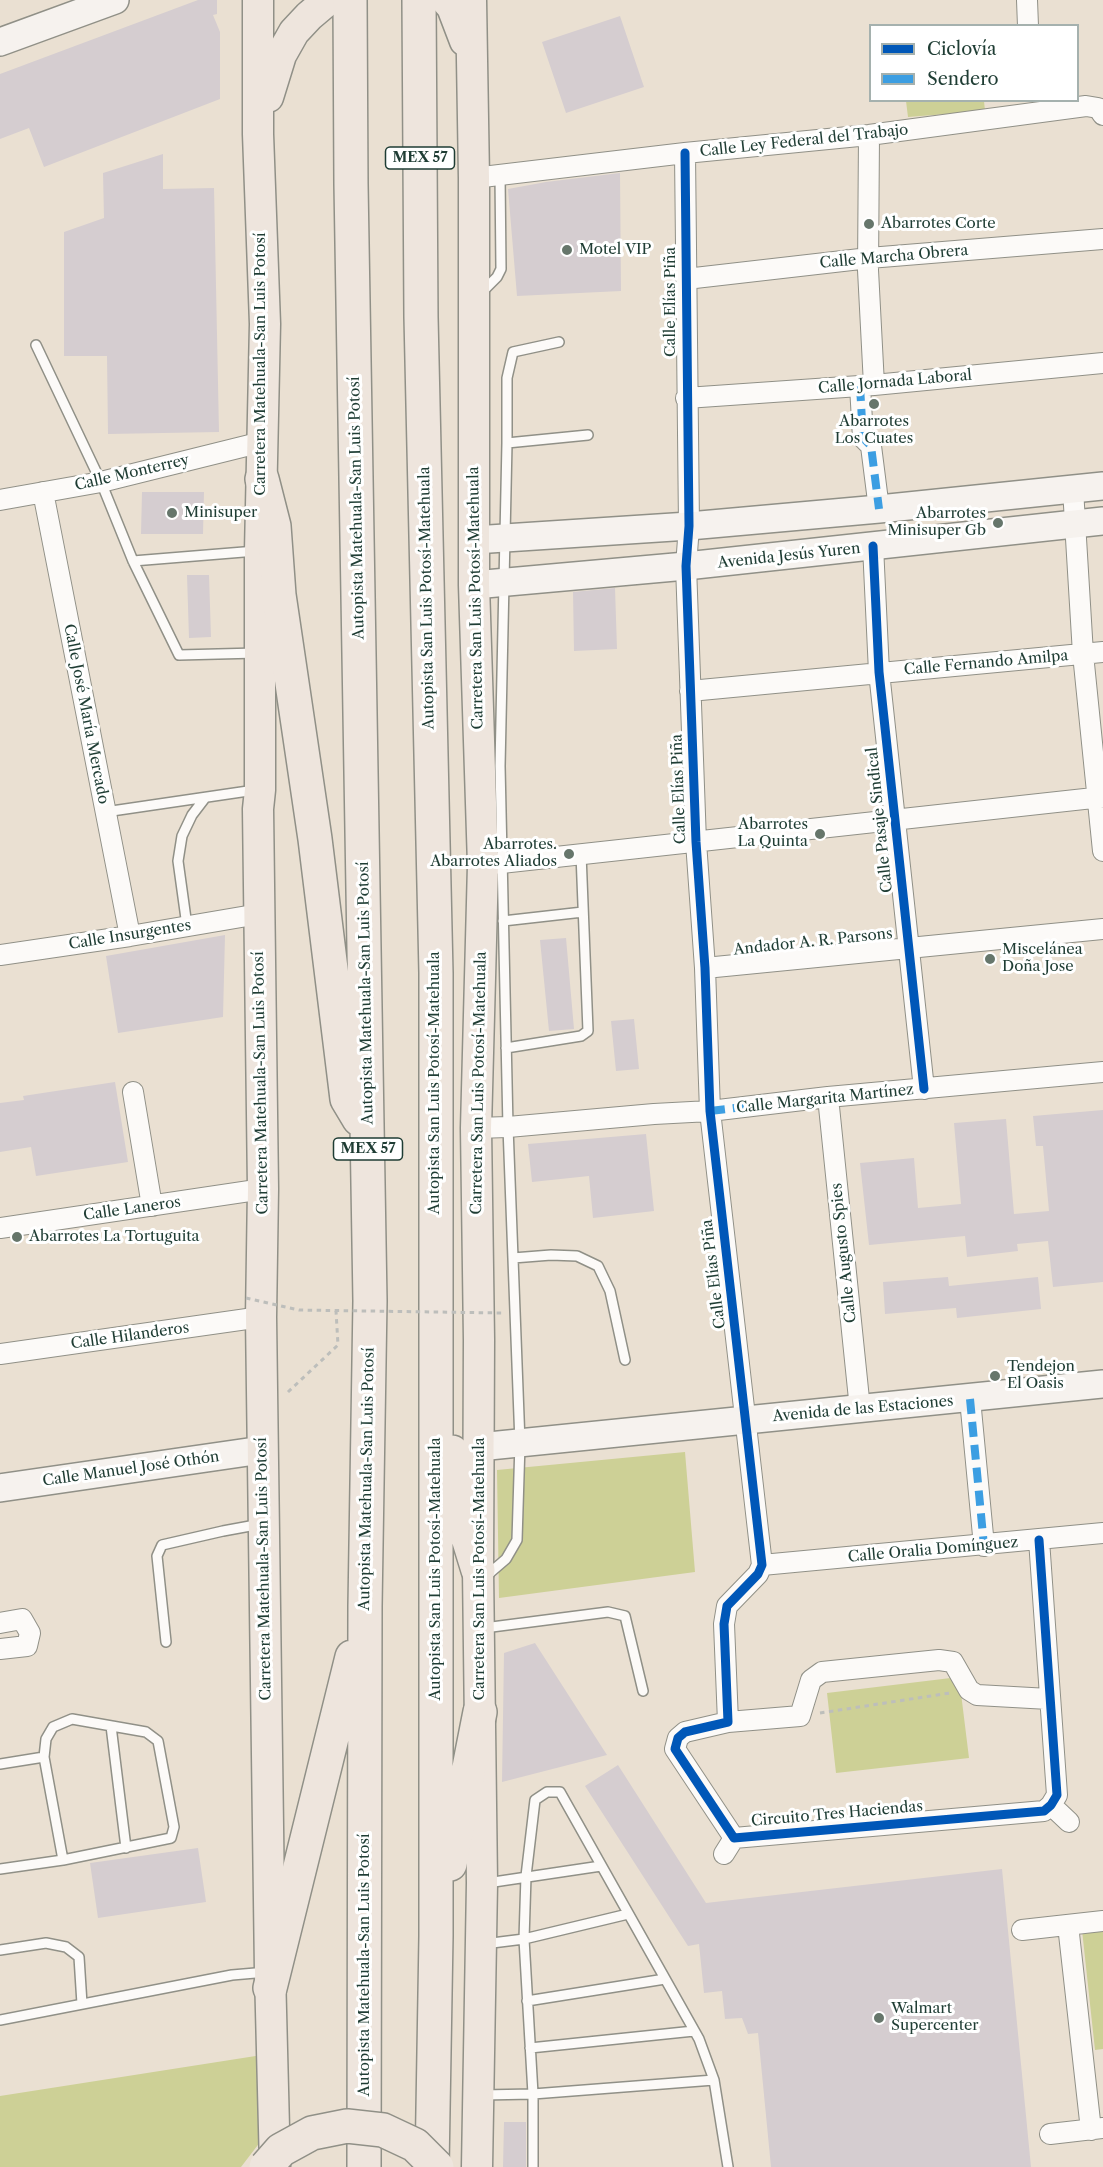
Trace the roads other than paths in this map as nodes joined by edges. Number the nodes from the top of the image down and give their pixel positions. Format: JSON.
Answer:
{"nodes":[{"id":1,"x":115,"y":0,"type":"edge"},
{"id":2,"x":328,"y":0,"type":"edge"},
{"id":3,"x":350,"y":0,"type":"edge"},
{"id":4,"x":419,"y":0,"type":"edge"},
{"id":5,"x":446,"y":0,"type":"edge"},
{"id":6,"x":471,"y":0,"type":"edge"},
{"id":7,"x":1028,"y":0,"type":"edge"},
{"id":8,"x":259,"y":2,"type":"edge"},
{"id":9,"x":1028,"y":24,"type":"edge"},
{"id":10,"x":0,"y":42,"type":"edge"},
{"id":11,"x":473,"y":61,"type":"junction"},
{"id":12,"x":1032,"y":107,"type":"edge"},
{"id":13,"x":1101,"y":112,"type":"edge"},
{"id":14,"x":258,"y":134,"type":"junction"},
{"id":15,"x":869,"y":135,"type":"junction"},
{"id":16,"x":684,"y":153,"type":"junction"},
{"id":17,"x":487,"y":176,"type":"junction"},
{"id":18,"x":1103,"y":239,"type":"edge"},
{"id":19,"x":868,"y":258,"type":"junction"},
{"id":20,"x":686,"y":279,"type":"junction"},
{"id":21,"x":559,"y":342,"type":"dead end"},
{"id":22,"x":36,"y":345,"type":"dead end"},
{"id":23,"x":1103,"y":363,"type":"edge"},
{"id":24,"x":867,"y":386,"type":"junction"},
{"id":25,"x":687,"y":398,"type":"junction"},
{"id":26,"x":588,"y":435,"type":"dead end"},
{"id":27,"x":262,"y":442,"type":"junction"},
{"id":28,"x":507,"y":443,"type":"junction"},
{"id":29,"x":262,"y":479,"type":"junction"},
{"id":30,"x":100,"y":482,"type":"junction"},
{"id":31,"x":1103,"y":486,"type":"edge"},
{"id":32,"x":1073,"y":489,"type":"junction"},
{"id":33,"x":43,"y":492,"type":"junction"},
{"id":34,"x":0,"y":500,"type":"edge"},
{"id":35,"x":879,"y":509,"type":"junction"},
{"id":36,"x":1103,"y":521,"type":"edge"},
{"id":37,"x":1075,"y":524,"type":"junction"},
{"id":38,"x":689,"y":526,"type":"junction"},
{"id":39,"x":504,"y":538,"type":"junction"},
{"id":40,"x":474,"y":540,"type":"junction"},
{"id":41,"x":873,"y":546,"type":"junction"},
{"id":42,"x":260,"y":551,"type":"junction"},
{"id":43,"x":133,"y":561,"type":"junction"},
{"id":44,"x":687,"y":566,"type":"junction"},
{"id":45,"x":505,"y":582,"type":"junction"},
{"id":46,"x":474,"y":585,"type":"junction"},
{"id":47,"x":1103,"y":652,"type":"edge"},
{"id":48,"x":259,"y":653,"type":"junction"},
{"id":49,"x":1083,"y":654,"type":"junction"},
{"id":50,"x":879,"y":672,"type":"junction"},
{"id":51,"x":690,"y":691,"type":"junction"},
{"id":52,"x":478,"y":731,"type":"junction"},
{"id":53,"x":500,"y":766,"type":"junction"},
{"id":54,"x":260,"y":790,"type":"junction"},
{"id":55,"x":205,"y":798,"type":"junction"},
{"id":56,"x":1100,"y":798,"type":"edge"},
{"id":57,"x":105,"y":812,"type":"junction"},
{"id":58,"x":896,"y":821,"type":"junction"},
{"id":59,"x":696,"y":842,"type":"junction"},
{"id":60,"x":1103,"y":851,"type":"edge"},
{"id":61,"x":580,"y":854,"type":"junction"},
{"id":62,"x":492,"y":864,"type":"junction"},
{"id":63,"x":583,"y":912,"type":"junction"},
{"id":64,"x":259,"y":914,"type":"junction"},
{"id":65,"x":503,"y":921,"type":"junction"},
{"id":66,"x":187,"y":926,"type":"junction"},
{"id":67,"x":1103,"y":929,"type":"edge"},
{"id":68,"x":130,"y":936,"type":"junction"},
{"id":69,"x":908,"y":948,"type":"junction"},
{"id":70,"x":1,"y":951,"type":"edge"},
{"id":71,"x":705,"y":968,"type":"junction"},
{"id":72,"x":506,"y":1048,"type":"junction"},
{"id":73,"x":1103,"y":1072,"type":"edge"},
{"id":74,"x":924,"y":1089,"type":"junction"},
{"id":75,"x":133,"y":1092,"type":"dead end"},
{"id":76,"x":828,"y":1097,"type":"junction"},
{"id":77,"x":710,"y":1111,"type":"junction"},
{"id":78,"x":508,"y":1127,"type":"junction"},
{"id":79,"x":476,"y":1128,"type":"junction"},
{"id":80,"x":368,"y":1134,"type":"junction"},
{"id":81,"x":263,"y":1189,"type":"junction"},
{"id":82,"x":152,"y":1206,"type":"junction"},
{"id":83,"x":0,"y":1228,"type":"edge"},
{"id":84,"x":513,"y":1258,"type":"junction"},
{"id":85,"x":253,"y":1308,"type":"junction"},
{"id":86,"x":0,"y":1354,"type":"edge"},
{"id":87,"x":625,"y":1360,"type":"dead end"},
{"id":88,"x":436,"y":1361,"type":"junction"},
{"id":89,"x":1103,"y":1384,"type":"edge"},
{"id":90,"x":970,"y":1399,"type":"junction"},
{"id":91,"x":860,"y":1409,"type":"junction"},
{"id":92,"x":745,"y":1420,"type":"junction"},
{"id":93,"x":520,"y":1443,"type":"junction"},
{"id":94,"x":479,"y":1447,"type":"junction"},
{"id":95,"x":262,"y":1450,"type":"junction"},
{"id":96,"x":0,"y":1488,"type":"edge"},
{"id":97,"x":263,"y":1524,"type":"junction"},
{"id":98,"x":1103,"y":1533,"type":"edge"},
{"id":99,"x":1038,"y":1540,"type":"junction"},
{"id":100,"x":984,"y":1545,"type":"junction"},
{"id":101,"x":762,"y":1565,"type":"junction"},
{"id":102,"x":478,"y":1576,"type":"junction"},
{"id":103,"x":365,"y":1606,"type":"junction"},
{"id":104,"x":0,"y":1623,"type":"edge"},
{"id":105,"x":479,"y":1629,"type":"junction"},
{"id":106,"x":166,"y":1642,"type":"dead end"},
{"id":107,"x":0,"y":1649,"type":"edge"},
{"id":108,"x":643,"y":1691,"type":"dead end"},
{"id":109,"x":1049,"y":1699,"type":"junction"},
{"id":110,"x":480,"y":1712,"type":"junction"},
{"id":111,"x":728,"y":1722,"type":"junction"},
{"id":112,"x":111,"y":1726,"type":"junction"},
{"id":113,"x":44,"y":1757,"type":"junction"},
{"id":114,"x":0,"y":1764,"type":"edge"},
{"id":115,"x":1051,"y":1805,"type":"junction"},
{"id":116,"x":1069,"y":1822,"type":"dead end"},
{"id":117,"x":126,"y":1848,"type":"junction"},
{"id":118,"x":63,"y":1860,"type":"junction"},
{"id":119,"x":601,"y":1866,"type":"junction"},
{"id":120,"x":0,"y":1869,"type":"edge"},
{"id":121,"x":526,"y":1876,"type":"junction"},
{"id":122,"x":482,"y":1883,"type":"junction"},
{"id":123,"x":628,"y":1914,"type":"junction"},
{"id":124,"x":1103,"y":1921,"type":"edge"},
{"id":125,"x":1068,"y":1925,"type":"junction"},
{"id":126,"x":1022,"y":1930,"type":"dead end"},
{"id":127,"x":436,"y":1936,"type":"junction"},
{"id":128,"x":524,"y":1939,"type":"junction"},
{"id":129,"x":481,"y":1944,"type":"junction"},
{"id":130,"x":0,"y":1950,"type":"edge"},
{"id":131,"x":665,"y":1979,"type":"junction"},
{"id":132,"x":270,"y":1980,"type":"junction"},
{"id":133,"x":527,"y":2001,"type":"junction"},
{"id":134,"x":82,"y":2004,"type":"junction"},
{"id":135,"x":0,"y":2020,"type":"edge"},
{"id":136,"x":694,"y":2031,"type":"junction"},
{"id":137,"x":530,"y":2048,"type":"junction"},
{"id":138,"x":714,"y":2080,"type":"junction"},
{"id":139,"x":533,"y":2094,"type":"junction"},
{"id":140,"x":477,"y":2095,"type":"junction"},
{"id":141,"x":1097,"y":2129,"type":"edge"},
{"id":142,"x":1050,"y":2134,"type":"dead end"},
{"id":143,"x":266,"y":2167,"type":"edge"},
{"id":144,"x":275,"y":2167,"type":"edge"},
{"id":145,"x":364,"y":2167,"type":"edge"},
{"id":146,"x":435,"y":2167,"type":"edge"},
{"id":147,"x":477,"y":2167,"type":"edge"},
{"id":148,"x":533,"y":2167,"type":"edge"},
{"id":149,"x":728,"y":2167,"type":"edge"}],
"edges":[{"from":1,"to":10,"type":"street"},
{"from":2,"to":14,"type":"main road"},
{"from":3,"to":80,"type":"highway","name":"Autopista Matehuala-San Luis Potosí","number":"MEX 57"},
{"from":4,"to":88,"type":"highway","name":"Autopista San Luis Potosí-Matehuala","number":"MEX 57"},
{"from":5,"to":11,"type":"main road"},
{"from":6,"to":11,"type":"main road","name":"Carretera San Luis Potosí-Matehuala"},
{"from":7,"to":9,"type":"street"},
{"from":8,"to":14,"type":"main road","name":"Carretera Matehuala-San Luis Potosí"},
{"from":11,"to":17,"type":"main road","name":"Carretera San Luis Potosí-Matehuala"},
{"from":12,"to":13,"type":"street","name":"Calle Ley Federal del Trabajo"},
{"from":12,"to":15,"type":"street","name":"Calle Ley Federal del Trabajo"},
{"from":14,"to":27,"type":"main road","name":"Carretera Matehuala-San Luis Potosí"},
{"from":15,"to":16,"type":"street","name":"Calle Ley Federal del Trabajo"},
{"from":15,"to":19,"type":"street"},
{"from":16,"to":17,"type":"street","name":"Calle Ley Federal del Trabajo"},
{"from":16,"to":20,"type":"street","name":"Calle Elías Piña"},
{"from":17,"to":40,"type":"main road","name":"Carretera San Luis Potosí-Matehuala"},
{"from":18,"to":19,"type":"street","name":"Calle Marcha Obrera"},
{"from":19,"to":20,"type":"street","name":"Calle Marcha Obrera"},
{"from":19,"to":24,"type":"street"},
{"from":20,"to":25,"type":"street","name":"Calle Elías Piña"},
{"from":21,"to":28,"type":"lane"},
{"from":22,"to":30,"type":"lane"},
{"from":23,"to":24,"type":"street","name":"Calle Jornada Laboral"},
{"from":24,"to":25,"type":"street","name":"Calle Jornada Laboral"},
{"from":24,"to":35,"type":"street"},
{"from":25,"to":38,"type":"street","name":"Calle Elías Piña"},
{"from":26,"to":28,"type":"lane"},
{"from":27,"to":29,"type":"main road","name":"Carretera Matehuala-San Luis Potosí"},
{"from":27,"to":30,"type":"street","name":"Calle Monterrey"},
{"from":28,"to":39,"type":"lane"},
{"from":29,"to":42,"type":"main road","name":"Carretera Matehuala-San Luis Potosí"},
{"from":29,"to":80,"type":"highway"},
{"from":30,"to":33,"type":"street","name":"Calle Monterrey"},
{"from":30,"to":43,"type":"lane"},
{"from":31,"to":32,"type":"street"},
{"from":32,"to":35,"type":"street"},
{"from":32,"to":37,"type":"street"},
{"from":33,"to":34,"type":"street","name":"Calle Monterrey"},
{"from":33,"to":57,"type":"street","name":"Calle José María Mercado"},
{"from":35,"to":38,"type":"street"},
{"from":36,"to":37,"type":"street","name":"Avenida Jesús Yuren"},
{"from":37,"to":41,"type":"street","name":"Avenida Jesús Yuren"},
{"from":37,"to":49,"type":"street"},
{"from":38,"to":39,"type":"street"},
{"from":38,"to":44,"type":"street","name":"Calle Elías Piña"},
{"from":39,"to":40,"type":"street"},
{"from":39,"to":45,"type":"lane"},
{"from":40,"to":46,"type":"main road","name":"Carretera San Luis Potosí-Matehuala"},
{"from":41,"to":44,"type":"street","name":"Avenida Jesús Yuren"},
{"from":41,"to":50,"type":"street","name":"Calle Pasaje Sindical"},
{"from":42,"to":43,"type":"lane"},
{"from":42,"to":48,"type":"main road","name":"Carretera Matehuala-San Luis Potosí"},
{"from":43,"to":48,"type":"lane"},
{"from":44,"to":45,"type":"street","name":"Avenida Jesús Yuren"},
{"from":44,"to":51,"type":"street","name":"Calle Elías Piña"},
{"from":45,"to":46,"type":"street","name":"Avenida Jesús Yuren"},
{"from":45,"to":53,"type":"lane"},
{"from":46,"to":52,"type":"main road","name":"Carretera San Luis Potosí-Matehuala"},
{"from":47,"to":49,"type":"street","name":"Calle Fernando Amilpa"},
{"from":48,"to":54,"type":"main road","name":"Carretera Matehuala-San Luis Potosí"},
{"from":49,"to":50,"type":"street","name":"Calle Fernando Amilpa"},
{"from":49,"to":56,"type":"street"},
{"from":50,"to":51,"type":"street","name":"Calle Fernando Amilpa"},
{"from":50,"to":58,"type":"street","name":"Calle Pasaje Sindical"},
{"from":51,"to":59,"type":"street","name":"Calle Elías Piña"},
{"from":52,"to":53,"type":"main road"},
{"from":52,"to":62,"type":"main road","name":"Carretera San Luis Potosí-Matehuala"},
{"from":53,"to":62,"type":"lane"},
{"from":54,"to":55,"type":"lane"},
{"from":54,"to":64,"type":"main road","name":"Carretera Matehuala-San Luis Potosí"},
{"from":55,"to":57,"type":"lane"},
{"from":55,"to":66,"type":"lane"},
{"from":56,"to":58,"type":"street"},
{"from":56,"to":60,"type":"street"},
{"from":57,"to":68,"type":"street","name":"Calle José María Mercado"},
{"from":58,"to":59,"type":"street"},
{"from":58,"to":69,"type":"street","name":"Calle Pasaje Sindical"},
{"from":59,"to":61,"type":"street"},
{"from":59,"to":71,"type":"street","name":"Calle Elías Piña"},
{"from":61,"to":62,"type":"street"},
{"from":61,"to":63,"type":"lane"},
{"from":62,"to":65,"type":"lane"},
{"from":62,"to":79,"type":"main road","name":"Carretera San Luis Potosí-Matehuala"},
{"from":63,"to":65,"type":"lane"},
{"from":63,"to":72,"type":"lane"},
{"from":64,"to":66,"type":"street","name":"Calle Insurgentes"},
{"from":64,"to":81,"type":"main road","name":"Carretera Matehuala-San Luis Potosí"},
{"from":65,"to":72,"type":"lane"},
{"from":66,"to":68,"type":"street","name":"Calle Insurgentes"},
{"from":67,"to":69,"type":"street","name":"Andador A. R. Parsons"},
{"from":68,"to":70,"type":"street","name":"Calle Insurgentes"},
{"from":69,"to":71,"type":"street","name":"Andador A. R. Parsons"},
{"from":69,"to":74,"type":"street","name":"Calle Pasaje Sindical"},
{"from":71,"to":77,"type":"street","name":"Calle Elías Piña"},
{"from":72,"to":78,"type":"lane"},
{"from":73,"to":74,"type":"street","name":"Calle Margarita Martínez"},
{"from":74,"to":76,"type":"street","name":"Calle Margarita Martínez"},
{"from":75,"to":82,"type":"street"},
{"from":76,"to":77,"type":"street","name":"Calle Margarita Martínez"},
{"from":76,"to":91,"type":"street","name":"Calle Augusto Spies"},
{"from":77,"to":78,"type":"street","name":"Calle Margarita Martínez"},
{"from":77,"to":92,"type":"street","name":"Calle Elías Piña"},
{"from":78,"to":79,"type":"street","name":"Calle Margarita Martínez"},
{"from":78,"to":84,"type":"lane"},
{"from":79,"to":94,"type":"main road","name":"Carretera San Luis Potosí-Matehuala"},
{"from":80,"to":103,"type":"highway","name":"Autopista Matehuala-San Luis Potosí","number":"MEX 57"},
{"from":81,"to":82,"type":"street","name":"Calle Laneros"},
{"from":81,"to":85,"type":"main road","name":"Carretera Matehuala-San Luis Potosí"},
{"from":82,"to":83,"type":"street","name":"Calle Laneros"},
{"from":84,"to":87,"type":"lane"},
{"from":84,"to":93,"type":"lane"},
{"from":85,"to":86,"type":"street","name":"Calle Hilanderos"},
{"from":85,"to":95,"type":"main road","name":"Carretera Matehuala-San Luis Potosí"},
{"from":88,"to":102,"type":"highway"},
{"from":88,"to":127,"type":"highway","name":"Autopista San Luis Potosí-Matehuala","number":"MEX 57"},
{"from":89,"to":90,"type":"street","name":"Avenida de las Estaciones"},
{"from":90,"to":91,"type":"street","name":"Avenida de las Estaciones"},
{"from":90,"to":100,"type":"street"},
{"from":91,"to":92,"type":"street","name":"Avenida de las Estaciones"},
{"from":92,"to":93,"type":"street","name":"Avenida de las Estaciones"},
{"from":92,"to":101,"type":"street"},
{"from":93,"to":94,"type":"street","name":"Avenida de las Estaciones"},
{"from":93,"to":102,"type":"lane"},
{"from":94,"to":102,"type":"main road","name":"Carretera San Luis Potosí-Matehuala"},
{"from":95,"to":96,"type":"street","name":"Calle Manuel José Othón"},
{"from":95,"to":97,"type":"main road","name":"Carretera Matehuala-San Luis Potosí"},
{"from":97,"to":106,"type":"lane"},
{"from":97,"to":132,"type":"main road","name":"Carretera Matehuala-San Luis Potosí"},
{"from":98,"to":99,"type":"street","name":"Calle Oralia Domínguez"},
{"from":99,"to":100,"type":"street","name":"Calle Oralia Domínguez"},
{"from":99,"to":109,"type":"street"},
{"from":100,"to":101,"type":"street","name":"Calle Oralia Domínguez"},
{"from":101,"to":111,"type":"street"},
{"from":102,"to":105,"type":"main road","name":"Carretera San Luis Potosí-Matehuala"},
{"from":103,"to":132,"type":"highway"},
{"from":103,"to":145,"type":"highway","name":"Autopista Matehuala-San Luis Potosí","number":"MEX 57"},
{"from":104,"to":107,"type":"street"},
{"from":105,"to":108,"type":"lane"},
{"from":105,"to":110,"type":"main road","name":"Carretera San Luis Potosí-Matehuala"},
{"from":109,"to":111,"type":"street"},
{"from":109,"to":115,"type":"street"},
{"from":110,"to":122,"type":"main road","name":"Carretera San Luis Potosí-Matehuala"},
{"from":110,"to":127,"type":"highway"},
{"from":111,"to":115,"type":"street","name":"Circuito Tres Haciendas"},
{"from":112,"to":113,"type":"lane"},
{"from":112,"to":117,"type":"lane"},
{"from":112,"to":117,"type":"lane"},
{"from":113,"to":114,"type":"lane"},
{"from":113,"to":118,"type":"lane"},
{"from":115,"to":116,"type":"street"},
{"from":117,"to":118,"type":"lane"},
{"from":118,"to":120,"type":"lane"},
{"from":119,"to":121,"type":"lane"},
{"from":119,"to":121,"type":"lane"},
{"from":119,"to":123,"type":"lane"},
{"from":121,"to":122,"type":"lane"},
{"from":121,"to":128,"type":"lane"},
{"from":122,"to":129,"type":"main road","name":"Carretera San Luis Potosí-Matehuala"},
{"from":123,"to":128,"type":"lane"},
{"from":123,"to":131,"type":"lane"},
{"from":124,"to":125,"type":"street"},
{"from":125,"to":126,"type":"street"},
{"from":125,"to":141,"type":"street"},
{"from":127,"to":146,"type":"highway","name":"Autopista San Luis Potosí-Matehuala","number":"MEX 57"},
{"from":128,"to":129,"type":"lane"},
{"from":128,"to":133,"type":"lane"},
{"from":129,"to":140,"type":"main road","name":"Carretera San Luis Potosí-Matehuala"},
{"from":130,"to":134,"type":"lane"},
{"from":131,"to":133,"type":"lane"},
{"from":131,"to":136,"type":"lane"},
{"from":132,"to":134,"type":"lane"},
{"from":132,"to":144,"type":"main road","name":"Carretera Matehuala-San Luis Potosí"},
{"from":133,"to":137,"type":"lane"},
{"from":134,"to":135,"type":"lane"},
{"from":136,"to":137,"type":"lane"},
{"from":136,"to":138,"type":"lane"},
{"from":137,"to":139,"type":"lane"},
{"from":138,"to":139,"type":"lane"},
{"from":138,"to":149,"type":"lane"},
{"from":139,"to":140,"type":"lane"},
{"from":139,"to":148,"type":"lane"},
{"from":140,"to":147,"type":"main road","name":"Carretera San Luis Potosí-Matehuala"},
{"from":141,"to":142,"type":"street"},
{"from":143,"to":146,"type":"highway","bridge":true}]}
